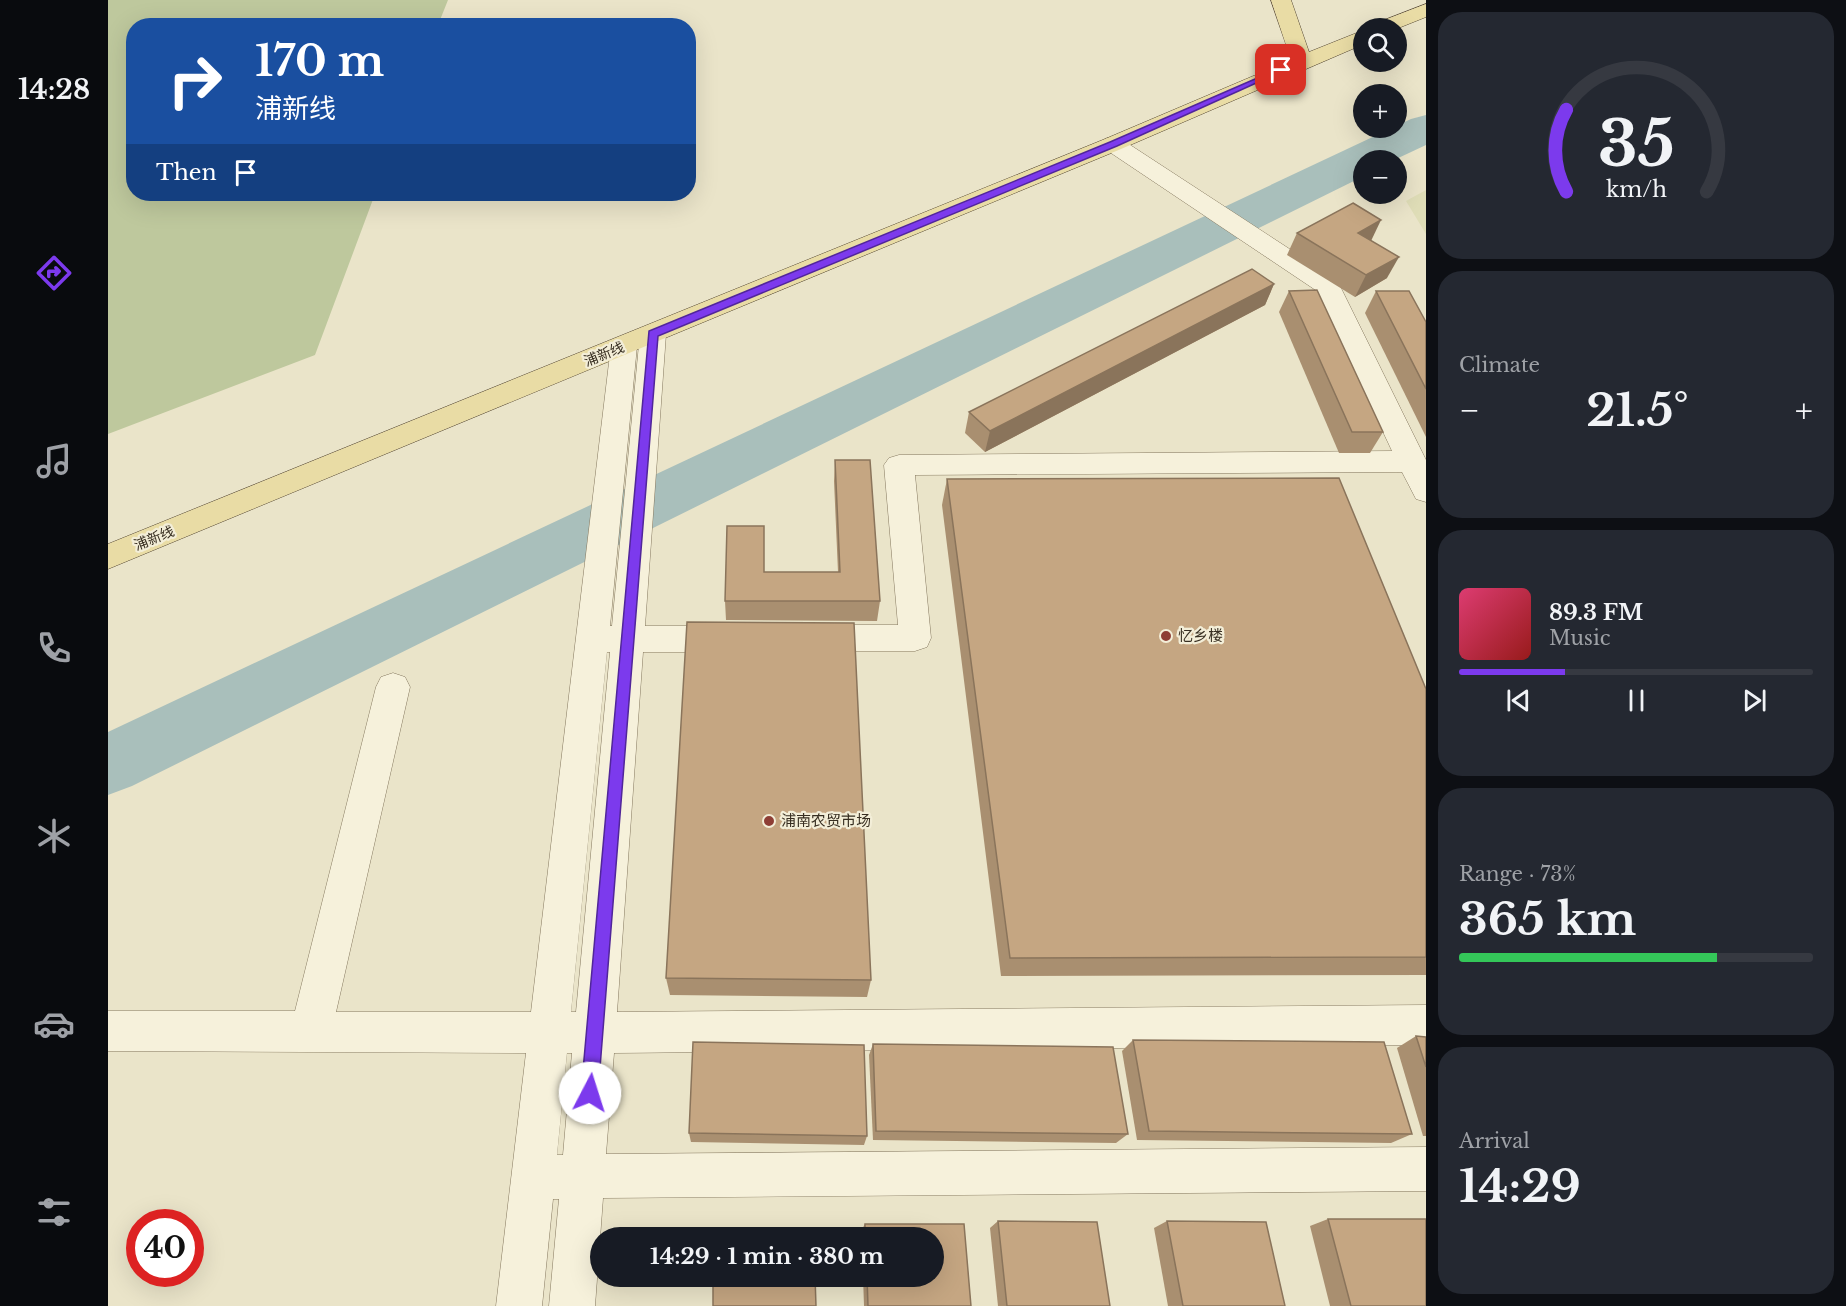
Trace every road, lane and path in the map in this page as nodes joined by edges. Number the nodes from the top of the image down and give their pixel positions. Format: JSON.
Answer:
{"nodes":[{"id":1,"x":1281,"y":0,"type":"edge"},
{"id":2,"x":1426,"y":10,"type":"edge"},
{"id":3,"x":1406,"y":18,"type":"edge"},
{"id":4,"x":1353,"y":40,"type":"edge"},
{"id":5,"x":1302,"y":61,"type":"junction"},
{"id":6,"x":1113,"y":144,"type":"junction"},
{"id":7,"x":653,"y":334,"type":"junction"},
{"id":8,"x":624,"y":346,"type":"junction"},
{"id":9,"x":1412,"y":461,"type":"junction"},
{"id":10,"x":1426,"y":491,"type":"edge"},
{"id":11,"x":108,"y":557,"type":"edge"},
{"id":12,"x":609,"y":639,"type":"junction"},
{"id":13,"x":393,"y":687,"type":"dead end"},
{"id":14,"x":1426,"y":1026,"type":"edge"},
{"id":15,"x":108,"y":1030,"type":"edge"},
{"id":16,"x":311,"y":1031,"type":"junction"},
{"id":17,"x":595,"y":1031,"type":"junction"},
{"id":18,"x":548,"y":1033,"type":"junction"},
{"id":19,"x":1426,"y":1170,"type":"edge"},
{"id":20,"x":533,"y":1176,"type":"junction"},
{"id":21,"x":583,"y":1176,"type":"junction"},
{"id":22,"x":519,"y":1306,"type":"edge"},
{"id":23,"x":572,"y":1306,"type":"edge"}],
"edges":[{"from":1,"to":5,"type":"main road"},
{"from":2,"to":3,"type":"main road"},
{"from":4,"to":5,"type":"main road","name":"浦新线"},
{"from":5,"to":6,"type":"main road","name":"浦新线"},
{"from":6,"to":7,"type":"main road","name":"浦新线"},
{"from":6,"to":9,"type":"street"},
{"from":7,"to":8,"type":"main road","name":"浦新线"},
{"from":7,"to":12,"type":"street"},
{"from":8,"to":11,"type":"main road","name":"浦新线"},
{"from":8,"to":12,"type":"street"},
{"from":9,"to":10,"type":"street"},
{"from":9,"to":12,"type":"street"},
{"from":12,"to":17,"type":"street"},
{"from":12,"to":18,"type":"street"},
{"from":13,"to":16,"type":"street"},
{"from":14,"to":17,"type":"street"},
{"from":15,"to":16,"type":"street"},
{"from":16,"to":18,"type":"street"},
{"from":17,"to":18,"type":"street"},
{"from":17,"to":21,"type":"street"},
{"from":18,"to":20,"type":"street"},
{"from":19,"to":21,"type":"street"},
{"from":20,"to":21,"type":"street"},
{"from":20,"to":22,"type":"street"},
{"from":21,"to":23,"type":"street"}]}
